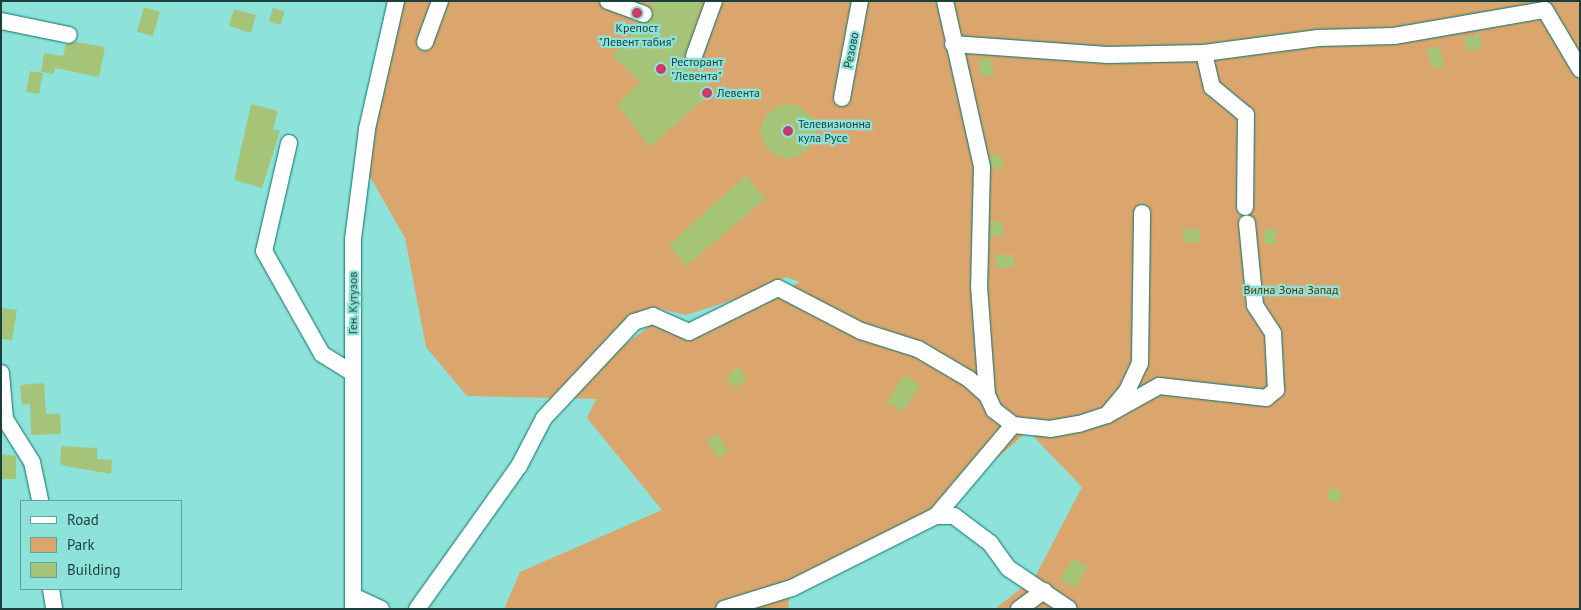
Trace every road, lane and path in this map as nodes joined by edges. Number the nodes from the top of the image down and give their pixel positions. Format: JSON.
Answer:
{"nodes":[{"id":1,"x":396,"y":1,"type":"edge"},
{"id":2,"x":440,"y":1,"type":"edge"},
{"id":3,"x":608,"y":1,"type":"edge"},
{"id":4,"x":714,"y":1,"type":"edge"},
{"id":5,"x":860,"y":1,"type":"edge"},
{"id":6,"x":945,"y":1,"type":"edge"},
{"id":7,"x":644,"y":14,"type":"dead end"},
{"id":8,"x":1,"y":21,"type":"edge"},
{"id":9,"x":69,"y":35,"type":"dead end"},
{"id":10,"x":424,"y":42,"type":"dead end"},
{"id":11,"x":953,"y":44,"type":"junction"},
{"id":12,"x":1204,"y":53,"type":"junction"},
{"id":13,"x":694,"y":56,"type":"dead end"},
{"id":14,"x":1580,"y":69,"type":"edge"},
{"id":15,"x":842,"y":98,"type":"dead end"},
{"id":16,"x":290,"y":143,"type":"dead end"},
{"id":17,"x":1142,"y":213,"type":"dead end"},
{"id":18,"x":1,"y":373,"type":"edge"},
{"id":19,"x":353,"y":373,"type":"junction"},
{"id":20,"x":987,"y":395,"type":"junction"},
{"id":21,"x":1107,"y":415,"type":"junction"},
{"id":22,"x":1013,"y":425,"type":"junction"},
{"id":23,"x":40,"y":500,"type":"edge"},
{"id":24,"x":936,"y":516,"type":"junction"},
{"id":25,"x":50,"y":590,"type":"edge"},
{"id":26,"x":1044,"y":590,"type":"junction"},
{"id":27,"x":353,"y":602,"type":"edge"},
{"id":28,"x":54,"y":609,"type":"edge"},
{"id":29,"x":381,"y":609,"type":"edge"},
{"id":30,"x":416,"y":609,"type":"edge"},
{"id":31,"x":724,"y":609,"type":"edge"},
{"id":32,"x":1019,"y":609,"type":"edge"},
{"id":33,"x":1069,"y":609,"type":"edge"}],
"edges":[{"from":1,"to":19,"type":"street","name":"Ген. Кутузов"},
{"from":2,"to":10,"type":"street"},
{"from":3,"to":7,"type":"street"},
{"from":4,"to":13,"type":"street"},
{"from":5,"to":15,"type":"street","name":"Резово"},
{"from":6,"to":11,"type":"street"},
{"from":8,"to":9,"type":"street"},
{"from":11,"to":12,"type":"street"},
{"from":11,"to":20,"type":"street"},
{"from":12,"to":14,"type":"street"},
{"from":12,"to":21,"type":"street"},
{"from":16,"to":19,"type":"street"},
{"from":17,"to":21,"type":"street"},
{"from":18,"to":23,"type":"street"},
{"from":19,"to":27,"type":"street","name":"Ген. Кутузов"},
{"from":20,"to":22,"type":"street"},
{"from":20,"to":30,"type":"street"},
{"from":21,"to":22,"type":"street"},
{"from":22,"to":24,"type":"street"},
{"from":24,"to":26,"type":"street"},
{"from":24,"to":31,"type":"street"},
{"from":25,"to":28,"type":"street"},
{"from":26,"to":32,"type":"street"},
{"from":26,"to":33,"type":"street"},
{"from":27,"to":29,"type":"street"}]}
